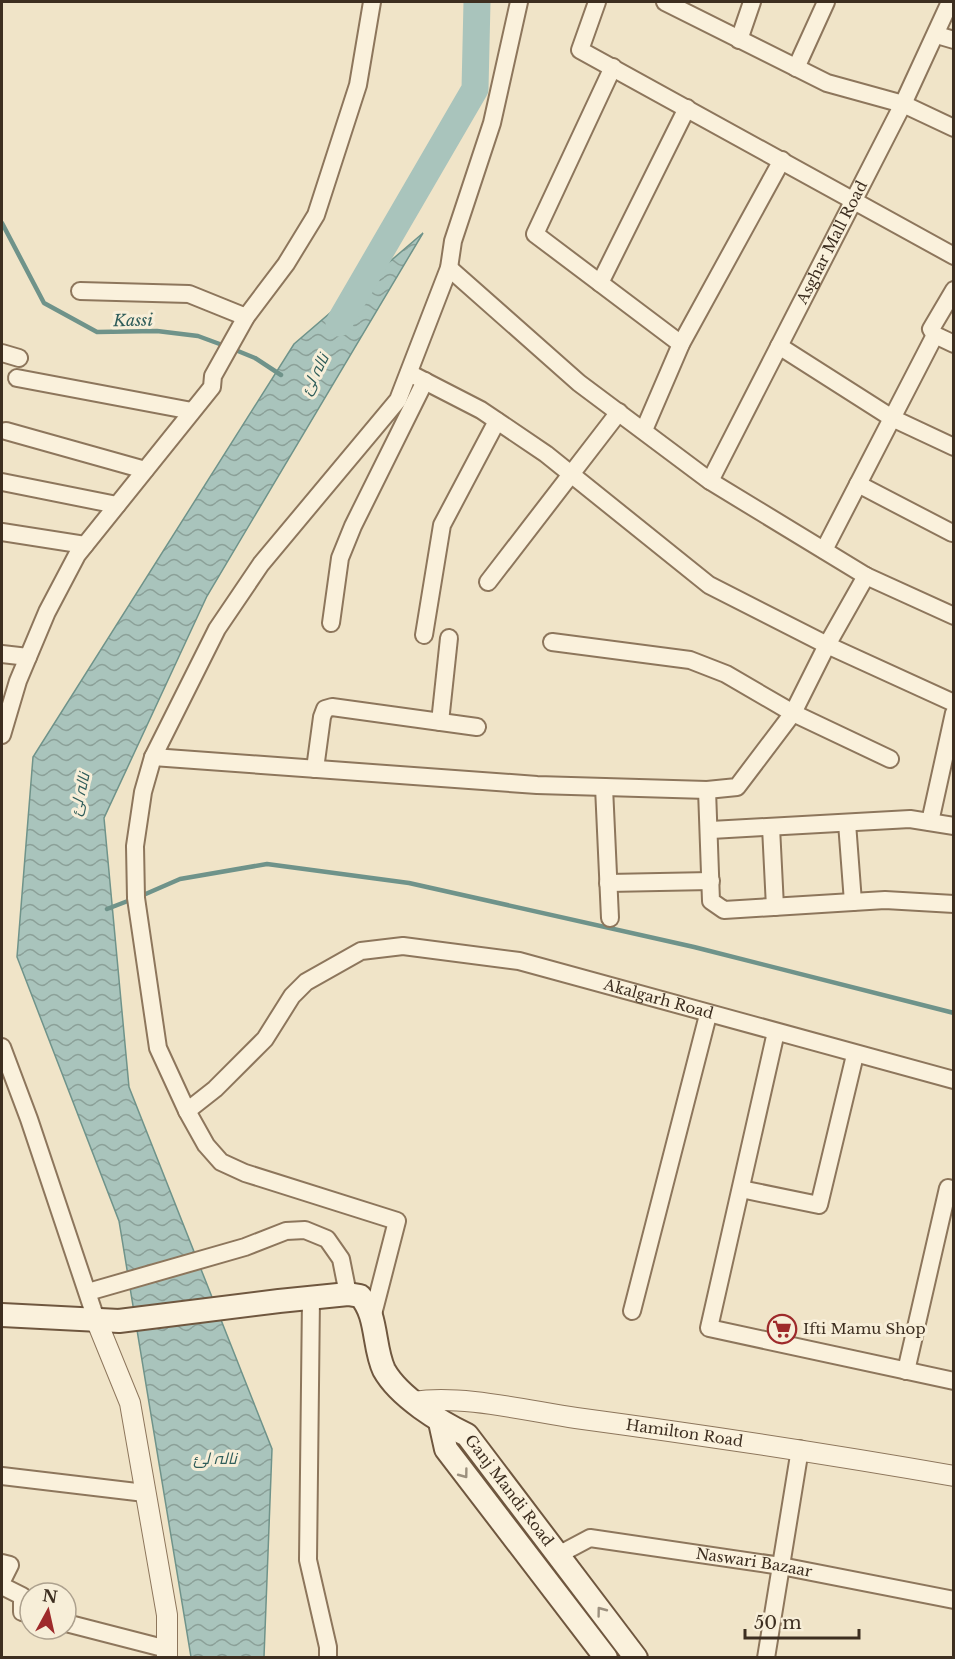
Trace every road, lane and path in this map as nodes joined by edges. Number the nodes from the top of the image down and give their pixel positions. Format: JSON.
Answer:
{"nodes":[{"id":1,"x":372,"y":2,"type":"edge"},
{"id":2,"x":519,"y":2,"type":"edge"},
{"id":3,"x":597,"y":2,"type":"edge"},
{"id":4,"x":665,"y":2,"type":"edge"},
{"id":5,"x":752,"y":2,"type":"edge"},
{"id":6,"x":826,"y":2,"type":"edge"},
{"id":7,"x":950,"y":2,"type":"edge"},
{"id":8,"x":690,"y":7,"type":"edge"},
{"id":9,"x":937,"y":35,"type":"junction"},
{"id":10,"x":739,"y":40,"type":"junction"},
{"id":11,"x":954,"y":40,"type":"edge"},
{"id":12,"x":613,"y":67,"type":"junction"},
{"id":13,"x":796,"y":68,"type":"junction"},
{"id":14,"x":903,"y":104,"type":"junction"},
{"id":15,"x":687,"y":108,"type":"junction"},
{"id":16,"x":954,"y":128,"type":"edge"},
{"id":17,"x":782,"y":160,"type":"junction"},
{"id":18,"x":853,"y":198,"type":"junction"},
{"id":19,"x":954,"y":256,"type":"edge"},
{"id":20,"x":449,"y":268,"type":"junction"},
{"id":21,"x":600,"y":283,"type":"junction"},
{"id":22,"x":954,"y":290,"type":"edge"},
{"id":23,"x":80,"y":291,"type":"dead end"},
{"id":24,"x":246,"y":317,"type":"junction"},
{"id":25,"x":935,"y":335,"type":"junction"},
{"id":26,"x":681,"y":344,"type":"junction"},
{"id":27,"x":954,"y":344,"type":"edge"},
{"id":28,"x":778,"y":345,"type":"junction"},
{"id":29,"x":2,"y":353,"type":"edge"},
{"id":30,"x":19,"y":358,"type":"dead end"},
{"id":31,"x":409,"y":373,"type":"junction"},
{"id":32,"x":17,"y":378,"type":"dead end"},
{"id":33,"x":425,"y":381,"type":"junction"},
{"id":34,"x":192,"y":411,"type":"junction"},
{"id":35,"x":618,"y":412,"type":"junction"},
{"id":36,"x":892,"y":418,"type":"junction"},
{"id":37,"x":497,"y":421,"type":"junction"},
{"id":38,"x":6,"y":430,"type":"dead end"},
{"id":39,"x":644,"y":430,"type":"junction"},
{"id":40,"x":954,"y":447,"type":"edge"},
{"id":41,"x":145,"y":470,"type":"junction"},
{"id":42,"x":570,"y":473,"type":"junction"},
{"id":43,"x":710,"y":481,"type":"junction"},
{"id":44,"x":2,"y":482,"type":"edge"},
{"id":45,"x":858,"y":484,"type":"junction"},
{"id":46,"x":117,"y":505,"type":"junction"},
{"id":47,"x":2,"y":532,"type":"edge"},
{"id":48,"x":952,"y":533,"type":"dead end"},
{"id":49,"x":85,"y":545,"type":"junction"},
{"id":50,"x":824,"y":550,"type":"junction"},
{"id":51,"x":866,"y":576,"type":"junction"},
{"id":52,"x":488,"y":582,"type":"dead end"},
{"id":53,"x":954,"y":616,"type":"edge"},
{"id":54,"x":331,"y":623,"type":"dead end"},
{"id":55,"x":424,"y":635,"type":"dead end"},
{"id":56,"x":449,"y":638,"type":"dead end"},
{"id":57,"x":552,"y":642,"type":"dead end"},
{"id":58,"x":827,"y":645,"type":"junction"},
{"id":59,"x":2,"y":654,"type":"edge"},
{"id":60,"x":28,"y":657,"type":"junction"},
{"id":61,"x":954,"y":703,"type":"edge"},
{"id":62,"x":793,"y":713,"type":"junction"},
{"id":63,"x":954,"y":713,"type":"edge"},
{"id":64,"x":440,"y":722,"type":"junction"},
{"id":65,"x":477,"y":727,"type":"dead end"},
{"id":66,"x":2,"y":735,"type":"edge"},
{"id":67,"x":153,"y":757,"type":"junction"},
{"id":68,"x":890,"y":759,"type":"dead end"},
{"id":69,"x":315,"y":770,"type":"junction"},
{"id":70,"x":604,"y":787,"type":"junction"},
{"id":71,"x":708,"y":790,"type":"junction"},
{"id":72,"x":930,"y":822,"type":"junction"},
{"id":73,"x":847,"y":823,"type":"junction"},
{"id":74,"x":954,"y":826,"type":"edge"},
{"id":75,"x":771,"y":827,"type":"junction"},
{"id":76,"x":711,"y":830,"type":"junction"},
{"id":77,"x":711,"y":881,"type":"junction"},
{"id":78,"x":608,"y":883,"type":"junction"},
{"id":79,"x":853,"y":902,"type":"junction"},
{"id":80,"x":954,"y":904,"type":"edge"},
{"id":81,"x":775,"y":907,"type":"junction"},
{"id":82,"x":610,"y":918,"type":"dead end"},
{"id":83,"x":708,"y":1014,"type":"junction"},
{"id":84,"x":776,"y":1032,"type":"junction"},
{"id":85,"x":2,"y":1047,"type":"edge"},
{"id":86,"x":855,"y":1055,"type":"junction"},
{"id":87,"x":954,"y":1080,"type":"edge"},
{"id":88,"x":187,"y":1111,"type":"junction"},
{"id":89,"x":741,"y":1189,"type":"junction"},
{"id":90,"x":954,"y":1191,"type":"edge"},
{"id":91,"x":88,"y":1292,"type":"junction"},
{"id":92,"x":348,"y":1294,"type":"junction"},
{"id":93,"x":311,"y":1298,"type":"junction"},
{"id":94,"x":632,"y":1311,"type":"dead end"},
{"id":95,"x":2,"y":1315,"type":"edge"},
{"id":96,"x":108,"y":1322,"type":"junction"},
{"id":97,"x":371,"y":1323,"type":"junction"},
{"id":98,"x":906,"y":1371,"type":"junction"},
{"id":99,"x":954,"y":1381,"type":"edge"},
{"id":100,"x":414,"y":1402,"type":"junction"},
{"id":101,"x":440,"y":1422,"type":"junction"},
{"id":102,"x":800,"y":1449,"type":"junction"},
{"id":103,"x":2,"y":1476,"type":"edge"},
{"id":104,"x":954,"y":1476,"type":"edge"},
{"id":105,"x":145,"y":1493,"type":"junction"},
{"id":106,"x":558,"y":1555,"type":"junction"},
{"id":107,"x":2,"y":1563,"type":"edge"},
{"id":108,"x":781,"y":1566,"type":"junction"},
{"id":109,"x":2,"y":1584,"type":"edge"},
{"id":110,"x":18,"y":1594,"type":"edge"},
{"id":111,"x":954,"y":1600,"type":"edge"},
{"id":112,"x":78,"y":1627,"type":"edge"},
{"id":113,"x":167,"y":1653,"type":"edge"},
{"id":114,"x":328,"y":1658,"type":"edge"},
{"id":115,"x":606,"y":1658,"type":"edge"},
{"id":116,"x":636,"y":1658,"type":"edge"},
{"id":117,"x":766,"y":1658,"type":"edge"}],
"edges":[{"from":1,"to":24,"type":"street"},
{"from":2,"to":20,"type":"street"},
{"from":3,"to":12,"type":"street"},
{"from":4,"to":8,"type":"street"},
{"from":5,"to":10,"type":"street"},
{"from":6,"to":13,"type":"street"},
{"from":7,"to":9,"type":"street","name":"Asghar Mall Road"},
{"from":8,"to":10,"type":"street"},
{"from":9,"to":11,"type":"street"},
{"from":9,"to":14,"type":"street","name":"Asghar Mall Road"},
{"from":10,"to":13,"type":"street"},
{"from":12,"to":15,"type":"street"},
{"from":12,"to":21,"type":"street"},
{"from":13,"to":14,"type":"street"},
{"from":14,"to":16,"type":"street"},
{"from":14,"to":18,"type":"street","name":"Asghar Mall Road"},
{"from":15,"to":17,"type":"street"},
{"from":15,"to":21,"type":"street"},
{"from":17,"to":18,"type":"street"},
{"from":17,"to":26,"type":"street"},
{"from":18,"to":19,"type":"street"},
{"from":18,"to":28,"type":"street","name":"Asghar Mall Road"},
{"from":20,"to":31,"type":"street"},
{"from":20,"to":35,"type":"street"},
{"from":21,"to":26,"type":"street"},
{"from":22,"to":25,"type":"street"},
{"from":23,"to":24,"type":"street"},
{"from":24,"to":34,"type":"street"},
{"from":25,"to":27,"type":"street"},
{"from":25,"to":36,"type":"street"},
{"from":26,"to":39,"type":"street"},
{"from":28,"to":36,"type":"street"},
{"from":28,"to":43,"type":"street","name":"Asghar Mall Road"},
{"from":29,"to":30,"type":"street"},
{"from":31,"to":33,"type":"street"},
{"from":31,"to":67,"type":"street"},
{"from":32,"to":34,"type":"street"},
{"from":33,"to":37,"type":"street"},
{"from":33,"to":54,"type":"street"},
{"from":34,"to":41,"type":"street"},
{"from":35,"to":39,"type":"street"},
{"from":35,"to":42,"type":"street"},
{"from":36,"to":40,"type":"street"},
{"from":36,"to":45,"type":"street"},
{"from":37,"to":42,"type":"street"},
{"from":37,"to":55,"type":"street"},
{"from":38,"to":41,"type":"street"},
{"from":39,"to":43,"type":"street"},
{"from":41,"to":46,"type":"street"},
{"from":42,"to":52,"type":"street"},
{"from":42,"to":58,"type":"street"},
{"from":43,"to":50,"type":"street"},
{"from":44,"to":46,"type":"street"},
{"from":45,"to":48,"type":"street"},
{"from":45,"to":50,"type":"street"},
{"from":46,"to":49,"type":"street"},
{"from":47,"to":49,"type":"street"},
{"from":49,"to":60,"type":"street"},
{"from":50,"to":51,"type":"street"},
{"from":51,"to":53,"type":"street"},
{"from":51,"to":58,"type":"street"},
{"from":56,"to":64,"type":"street"},
{"from":57,"to":62,"type":"street"},
{"from":58,"to":61,"type":"street"},
{"from":58,"to":62,"type":"street"},
{"from":59,"to":60,"type":"street"},
{"from":60,"to":66,"type":"street"},
{"from":62,"to":68,"type":"street"},
{"from":62,"to":71,"type":"street"},
{"from":63,"to":72,"type":"street"},
{"from":64,"to":65,"type":"street"},
{"from":64,"to":69,"type":"street"},
{"from":67,"to":69,"type":"street"},
{"from":67,"to":88,"type":"street"},
{"from":69,"to":70,"type":"street"},
{"from":70,"to":71,"type":"street"},
{"from":70,"to":78,"type":"street"},
{"from":71,"to":76,"type":"street"},
{"from":72,"to":73,"type":"street"},
{"from":72,"to":74,"type":"street"},
{"from":73,"to":75,"type":"street"},
{"from":73,"to":79,"type":"street"},
{"from":75,"to":76,"type":"street"},
{"from":75,"to":81,"type":"street"},
{"from":76,"to":77,"type":"street"},
{"from":77,"to":78,"type":"street"},
{"from":77,"to":81,"type":"street"},
{"from":78,"to":82,"type":"street"},
{"from":79,"to":80,"type":"street"},
{"from":79,"to":81,"type":"street"},
{"from":83,"to":84,"type":"street","name":"Akalgarh Road"},
{"from":83,"to":88,"type":"street","name":"Akalgarh Road"},
{"from":83,"to":94,"type":"street"},
{"from":84,"to":86,"type":"street","name":"Akalgarh Road"},
{"from":84,"to":89,"type":"street"},
{"from":85,"to":91,"type":"street"},
{"from":86,"to":87,"type":"street","name":"Akalgarh Road"},
{"from":86,"to":89,"type":"street"},
{"from":88,"to":97,"type":"street"},
{"from":89,"to":98,"type":"street"},
{"from":90,"to":98,"type":"street"},
{"from":91,"to":92,"type":"street"},
{"from":91,"to":96,"type":"street"},
{"from":92,"to":93,"type":"main road"},
{"from":92,"to":97,"type":"main road"},
{"from":93,"to":96,"type":"main road"},
{"from":93,"to":114,"type":"street"},
{"from":95,"to":96,"type":"main road"},
{"from":96,"to":105,"type":"street"},
{"from":97,"to":100,"type":"main road"},
{"from":98,"to":99,"type":"street"},
{"from":100,"to":101,"type":"main road"},
{"from":100,"to":102,"type":"street","name":"Hamilton Road"},
{"from":101,"to":106,"type":"main road","name":"Ganj Mandi Road"},
{"from":101,"to":115,"type":"main road","name":"Ganj Mandi Road","one_way":true},
{"from":102,"to":104,"type":"street","name":"Hamilton Road"},
{"from":102,"to":108,"type":"street"},
{"from":103,"to":105,"type":"street"},
{"from":105,"to":113,"type":"street"},
{"from":106,"to":108,"type":"street","name":"Naswari Bazaar"},
{"from":116,"to":106,"type":"main road","name":"Ganj Mandi Road","one_way":true},
{"from":107,"to":109,"type":"street"},
{"from":108,"to":111,"type":"street","name":"Naswari Bazaar"},
{"from":108,"to":117,"type":"street"},
{"from":109,"to":110,"type":"street"},
{"from":112,"to":113,"type":"street"}]}
